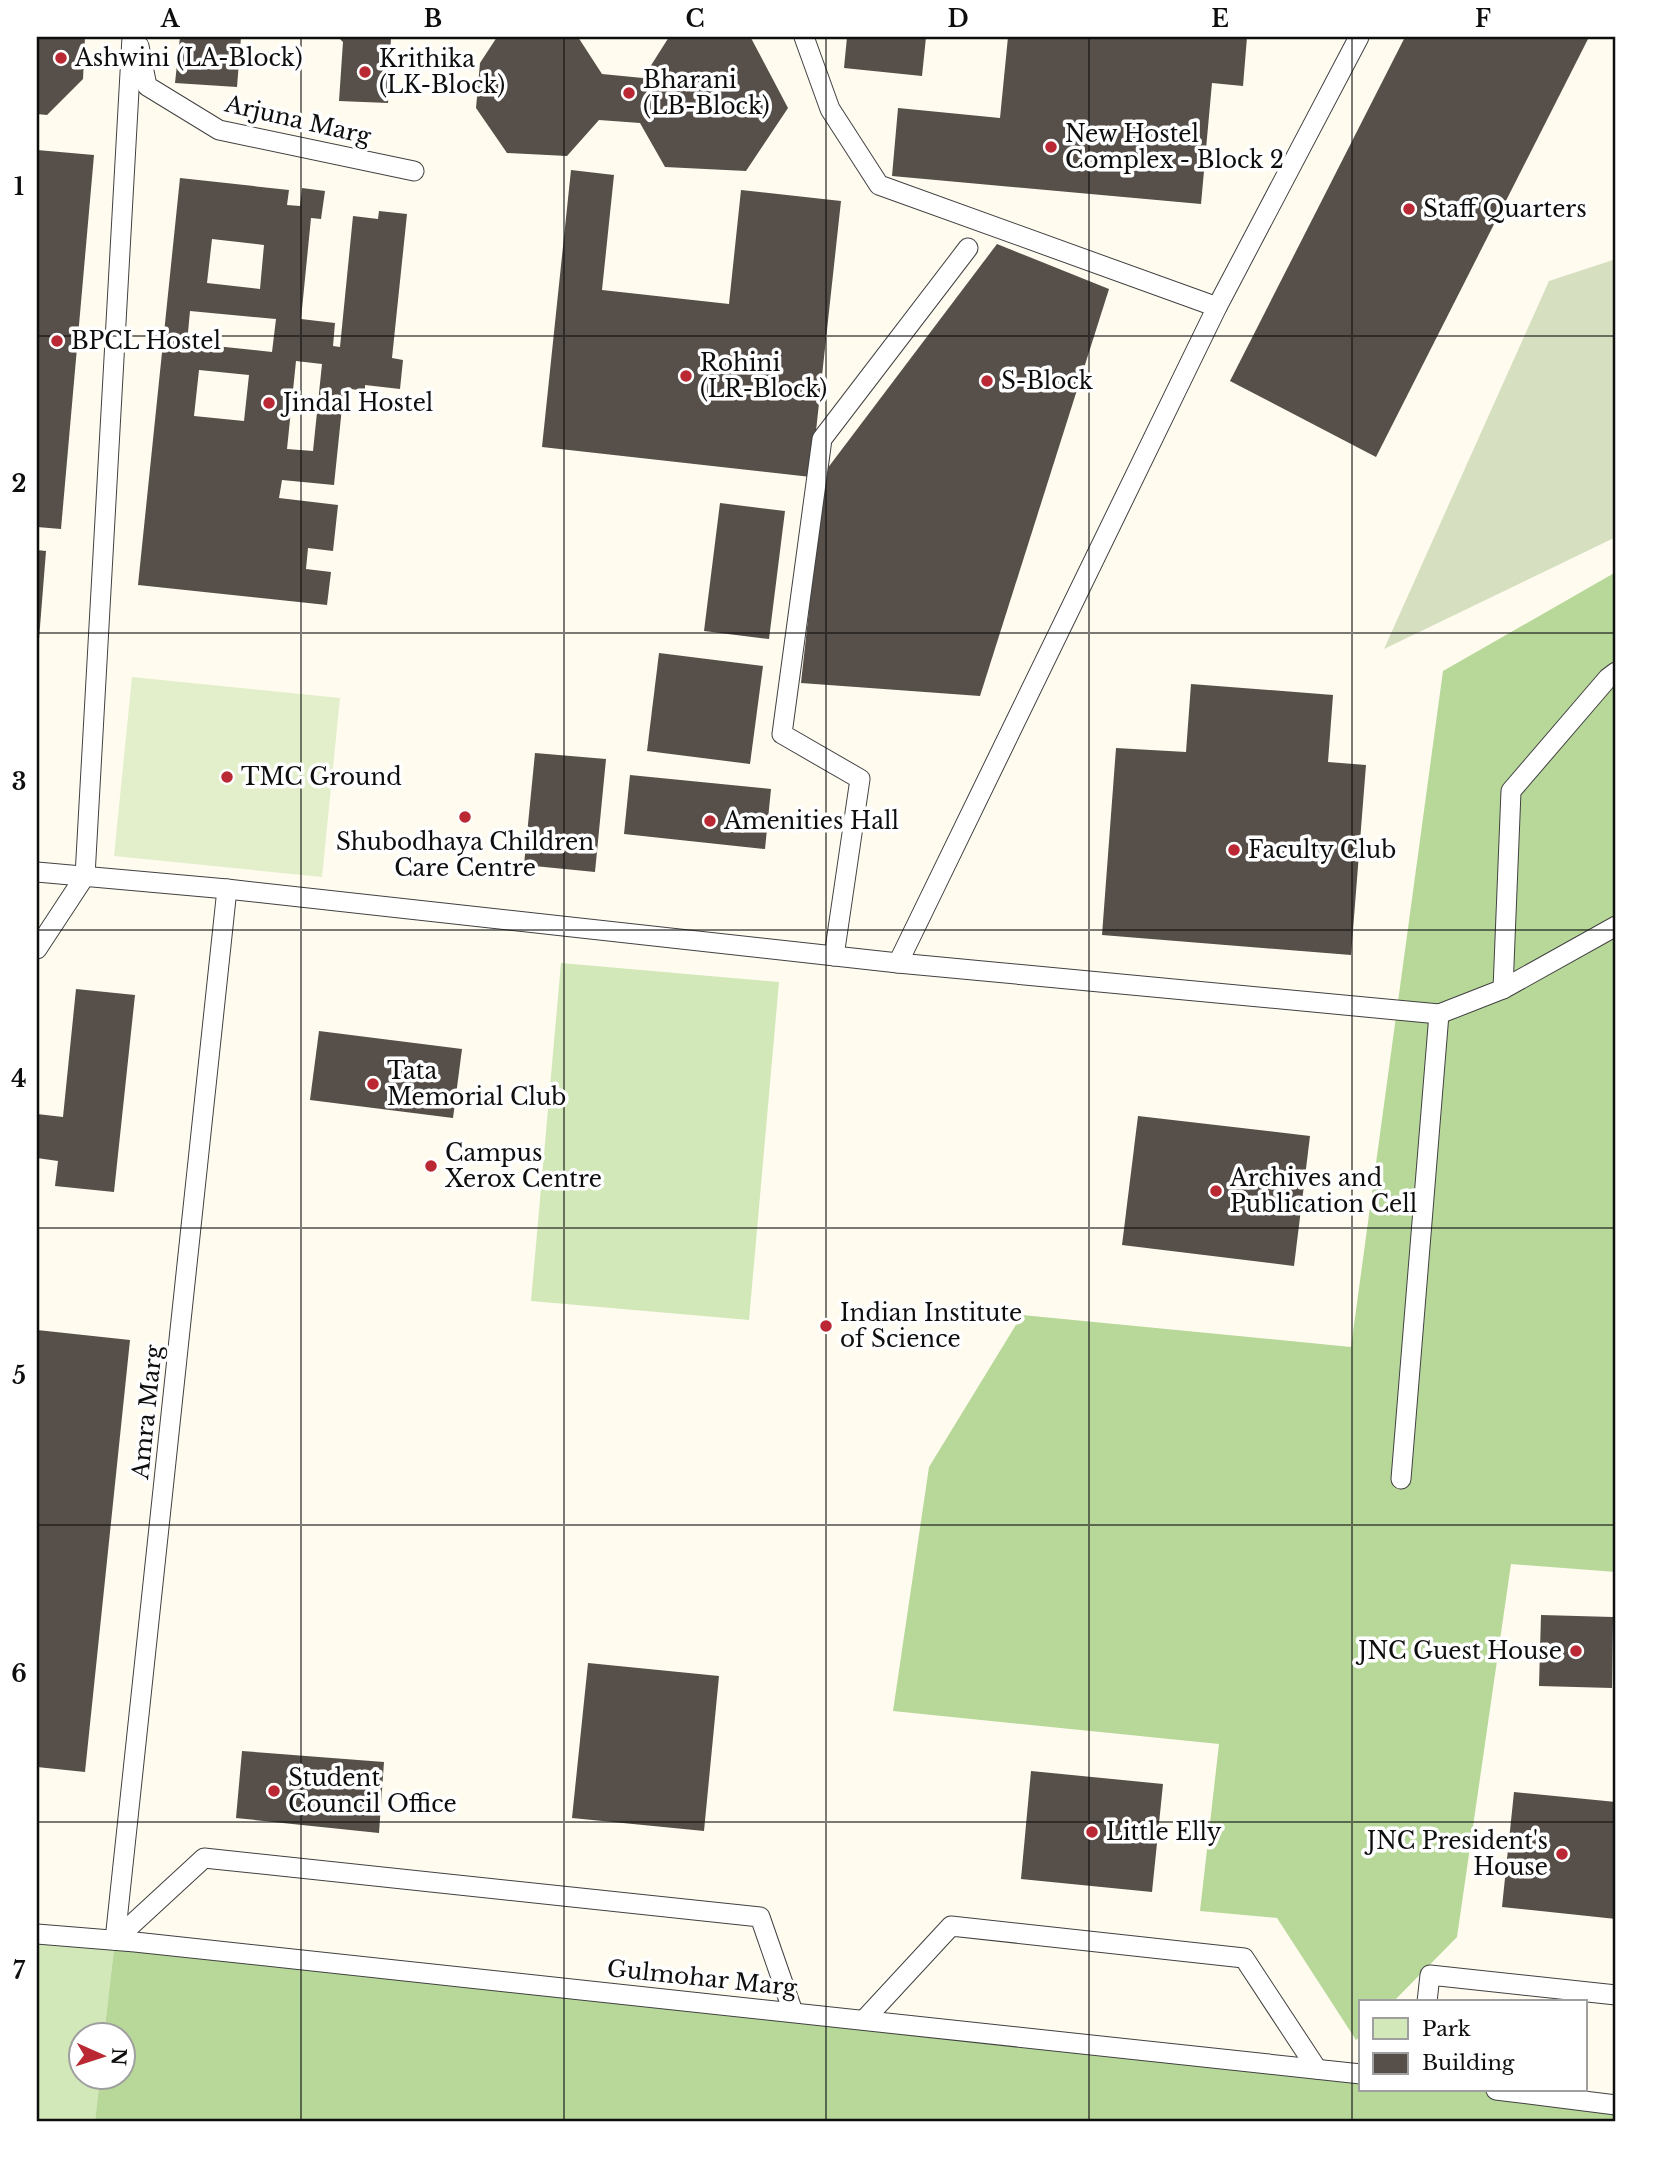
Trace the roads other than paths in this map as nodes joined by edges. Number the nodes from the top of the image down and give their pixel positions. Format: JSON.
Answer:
{"nodes":[{"id":1,"x":132,"y":37,"type":"edge"},
{"id":2,"x":138,"y":37,"type":"edge"},
{"id":3,"x":804,"y":37,"type":"edge"},
{"id":4,"x":1359,"y":37,"type":"edge"},
{"id":5,"x":414,"y":171,"type":"dead end"},
{"id":6,"x":968,"y":248,"type":"dead end"},
{"id":7,"x":1217,"y":307,"type":"junction"},
{"id":8,"x":1616,"y":672,"type":"edge"},
{"id":9,"x":37,"y":872,"type":"edge"},
{"id":10,"x":85,"y":876,"type":"junction"},
{"id":11,"x":227,"y":889,"type":"junction"},
{"id":12,"x":1616,"y":926,"type":"edge"},
{"id":13,"x":37,"y":949,"type":"edge"},
{"id":14,"x":834,"y":956,"type":"junction"},
{"id":15,"x":898,"y":963,"type":"junction"},
{"id":16,"x":1503,"y":989,"type":"junction"},
{"id":17,"x":1439,"y":1014,"type":"junction"},
{"id":18,"x":1401,"y":1479,"type":"dead end"},
{"id":19,"x":37,"y":1934,"type":"edge"},
{"id":20,"x":115,"y":1940,"type":"junction"},
{"id":21,"x":1616,"y":1995,"type":"edge"},
{"id":22,"x":1427,"y":2000,"type":"edge"},
{"id":23,"x":793,"y":2012,"type":"junction"},
{"id":24,"x":864,"y":2020,"type":"junction"},
{"id":25,"x":1317,"y":2069,"type":"junction"},
{"id":26,"x":1359,"y":2074,"type":"edge"},
{"id":27,"x":1512,"y":2092,"type":"edge"},
{"id":28,"x":1616,"y":2105,"type":"edge"}],
"edges":[{"from":1,"to":10,"type":"lane"},
{"from":2,"to":5,"type":"lane","name":"Arjuna Marg"},
{"from":3,"to":7,"type":"lane"},
{"from":4,"to":7,"type":"lane"},
{"from":6,"to":14,"type":"lane"},
{"from":7,"to":15,"type":"lane"},
{"from":8,"to":16,"type":"lane"},
{"from":9,"to":10,"type":"lane"},
{"from":10,"to":11,"type":"lane"},
{"from":10,"to":13,"type":"lane"},
{"from":11,"to":14,"type":"lane"},
{"from":11,"to":20,"type":"lane","name":"Amra Marg"},
{"from":12,"to":16,"type":"lane"},
{"from":14,"to":15,"type":"lane"},
{"from":15,"to":17,"type":"lane"},
{"from":16,"to":17,"type":"lane"},
{"from":17,"to":18,"type":"lane"},
{"from":19,"to":20,"type":"lane","name":"Gulmohar Marg"},
{"from":20,"to":23,"type":"lane","name":"Gulmohar Marg"},
{"from":20,"to":23,"type":"lane"},
{"from":21,"to":22,"type":"lane"},
{"from":23,"to":24,"type":"lane","name":"Gulmohar Marg"},
{"from":24,"to":25,"type":"lane","name":"Gulmohar Marg"},
{"from":24,"to":25,"type":"lane"},
{"from":25,"to":26,"type":"lane","name":"Gulmohar Marg"},
{"from":27,"to":28,"type":"lane"}]}
